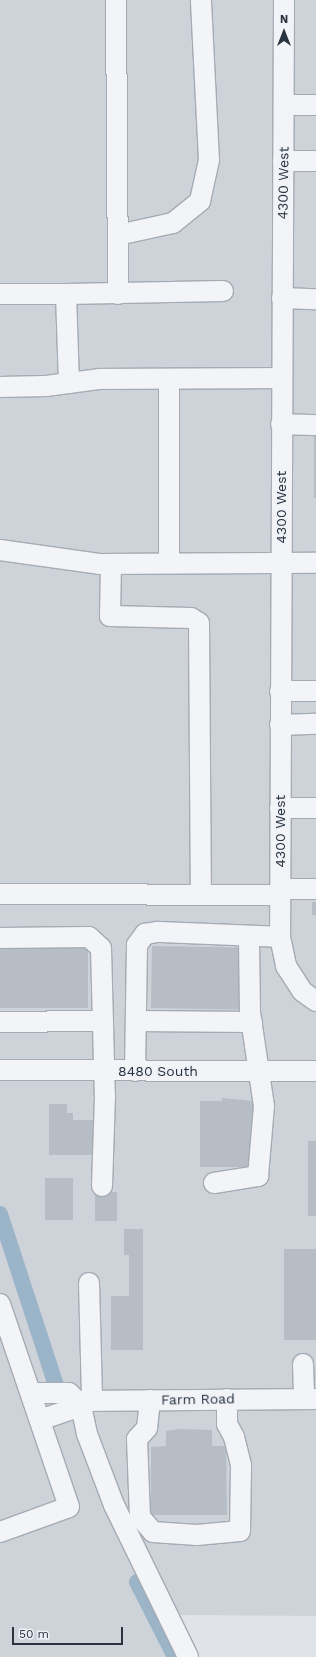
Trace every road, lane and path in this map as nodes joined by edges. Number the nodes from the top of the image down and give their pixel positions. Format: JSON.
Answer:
{"nodes":[{"id":1,"x":116,"y":0,"type":"edge"},
{"id":2,"x":201,"y":0,"type":"edge"},
{"id":3,"x":284,"y":0,"type":"edge"},
{"id":4,"x":284,"y":105,"type":"junction"},
{"id":5,"x":316,"y":105,"type":"edge"},
{"id":6,"x":283,"y":161,"type":"junction"},
{"id":7,"x":316,"y":161,"type":"edge"},
{"id":8,"x":118,"y":235,"type":"junction"},
{"id":9,"x":223,"y":292,"type":"dead end"},
{"id":10,"x":0,"y":294,"type":"edge"},
{"id":11,"x":66,"y":294,"type":"junction"},
{"id":12,"x":118,"y":294,"type":"junction"},
{"id":13,"x":282,"y":298,"type":"junction"},
{"id":14,"x":316,"y":299,"type":"edge"},
{"id":15,"x":169,"y":378,"type":"junction"},
{"id":16,"x":282,"y":378,"type":"junction"},
{"id":17,"x":69,"y":383,"type":"junction"},
{"id":18,"x":0,"y":387,"type":"edge"},
{"id":19,"x":281,"y":424,"type":"junction"},
{"id":20,"x":316,"y":425,"type":"edge"},
{"id":21,"x":0,"y":550,"type":"edge"},
{"id":22,"x":281,"y":562,"type":"junction"},
{"id":23,"x":316,"y":562,"type":"edge"},
{"id":24,"x":169,"y":563,"type":"junction"},
{"id":25,"x":111,"y":564,"type":"junction"},
{"id":26,"x":280,"y":691,"type":"junction"},
{"id":27,"x":316,"y":691,"type":"edge"},
{"id":28,"x":316,"y":724,"type":"edge"},
{"id":29,"x":280,"y":725,"type":"junction"},
{"id":30,"x":280,"y":808,"type":"junction"},
{"id":31,"x":316,"y":808,"type":"edge"},
{"id":32,"x":316,"y":889,"type":"edge"},
{"id":33,"x":280,"y":892,"type":"junction"},
{"id":34,"x":0,"y":894,"type":"edge"},
{"id":35,"x":201,"y":895,"type":"junction"},
{"id":36,"x":249,"y":936,"type":"junction"},
{"id":37,"x":0,"y":938,"type":"edge"},
{"id":38,"x":280,"y":938,"type":"junction"},
{"id":39,"x":315,"y":1000,"type":"edge"},
{"id":40,"x":103,"y":1021,"type":"junction"},
{"id":41,"x":136,"y":1021,"type":"junction"},
{"id":42,"x":0,"y":1022,"type":"edge"},
{"id":43,"x":252,"y":1022,"type":"junction"},
{"id":44,"x":0,"y":1070,"type":"edge"},
{"id":45,"x":103,"y":1071,"type":"junction"},
{"id":46,"x":135,"y":1071,"type":"junction"},
{"id":47,"x":259,"y":1071,"type":"junction"},
{"id":48,"x":316,"y":1071,"type":"edge"},
{"id":49,"x":214,"y":1183,"type":"dead end"},
{"id":50,"x":102,"y":1186,"type":"dead end"},
{"id":51,"x":89,"y":1283,"type":"dead end"},
{"id":52,"x":0,"y":1304,"type":"edge"},
{"id":53,"x":303,"y":1364,"type":"dead end"},
{"id":54,"x":30,"y":1393,"type":"junction"},
{"id":55,"x":227,"y":1399,"type":"junction"},
{"id":56,"x":310,"y":1399,"type":"edge"},
{"id":57,"x":150,"y":1400,"type":"junction"},
{"id":58,"x":83,"y":1401,"type":"junction"},
{"id":59,"x":40,"y":1420,"type":"junction"},
{"id":60,"x":0,"y":1532,"type":"edge"},
{"id":61,"x":188,"y":1657,"type":"edge"}],
"edges":[{"from":1,"to":8,"type":"street"},
{"from":2,"to":8,"type":"street"},
{"from":3,"to":4,"type":"street","name":"4300 West"},
{"from":4,"to":5,"type":"street"},
{"from":4,"to":6,"type":"street","name":"4300 West"},
{"from":6,"to":7,"type":"street"},
{"from":6,"to":13,"type":"street","name":"4300 West"},
{"from":8,"to":12,"type":"street"},
{"from":9,"to":12,"type":"street"},
{"from":10,"to":11,"type":"street"},
{"from":11,"to":12,"type":"street"},
{"from":11,"to":17,"type":"street"},
{"from":13,"to":14,"type":"street"},
{"from":13,"to":16,"type":"street","name":"4300 West"},
{"from":15,"to":16,"type":"street"},
{"from":15,"to":17,"type":"street"},
{"from":15,"to":24,"type":"street"},
{"from":16,"to":19,"type":"street","name":"4300 West"},
{"from":17,"to":18,"type":"street"},
{"from":19,"to":20,"type":"street"},
{"from":19,"to":22,"type":"street","name":"4300 West"},
{"from":21,"to":25,"type":"street"},
{"from":22,"to":23,"type":"street"},
{"from":22,"to":24,"type":"street"},
{"from":22,"to":26,"type":"street","name":"4300 West"},
{"from":24,"to":25,"type":"street"},
{"from":25,"to":35,"type":"street"},
{"from":26,"to":27,"type":"street"},
{"from":26,"to":29,"type":"street","name":"4300 West"},
{"from":28,"to":29,"type":"street"},
{"from":29,"to":30,"type":"street","name":"4300 West"},
{"from":30,"to":31,"type":"street"},
{"from":30,"to":33,"type":"street","name":"4300 West"},
{"from":32,"to":33,"type":"street"},
{"from":33,"to":35,"type":"street"},
{"from":33,"to":38,"type":"street","name":"4300 West"},
{"from":34,"to":35,"type":"street"},
{"from":36,"to":38,"type":"street"},
{"from":36,"to":41,"type":"street"},
{"from":36,"to":43,"type":"street"},
{"from":37,"to":40,"type":"street"},
{"from":38,"to":39,"type":"street","name":"4300 West"},
{"from":40,"to":42,"type":"street"},
{"from":40,"to":45,"type":"street"},
{"from":41,"to":43,"type":"street"},
{"from":41,"to":46,"type":"street"},
{"from":43,"to":47,"type":"street"},
{"from":44,"to":45,"type":"street","name":"8480 South"},
{"from":45,"to":46,"type":"street","name":"8480 South"},
{"from":45,"to":50,"type":"street"},
{"from":46,"to":47,"type":"street","name":"8480 South"},
{"from":47,"to":48,"type":"street","name":"8480 South"},
{"from":47,"to":49,"type":"street"},
{"from":51,"to":58,"type":"street"},
{"from":52,"to":54,"type":"street"},
{"from":53,"to":56,"type":"street"},
{"from":54,"to":58,"type":"street"},
{"from":54,"to":59,"type":"street"},
{"from":55,"to":56,"type":"street","name":"Farm Road"},
{"from":55,"to":57,"type":"street","name":"Farm Road"},
{"from":55,"to":57,"type":"street"},
{"from":57,"to":58,"type":"street","name":"Farm Road"},
{"from":58,"to":59,"type":"street"},
{"from":58,"to":61,"type":"street"},
{"from":59,"to":60,"type":"street"}]}
